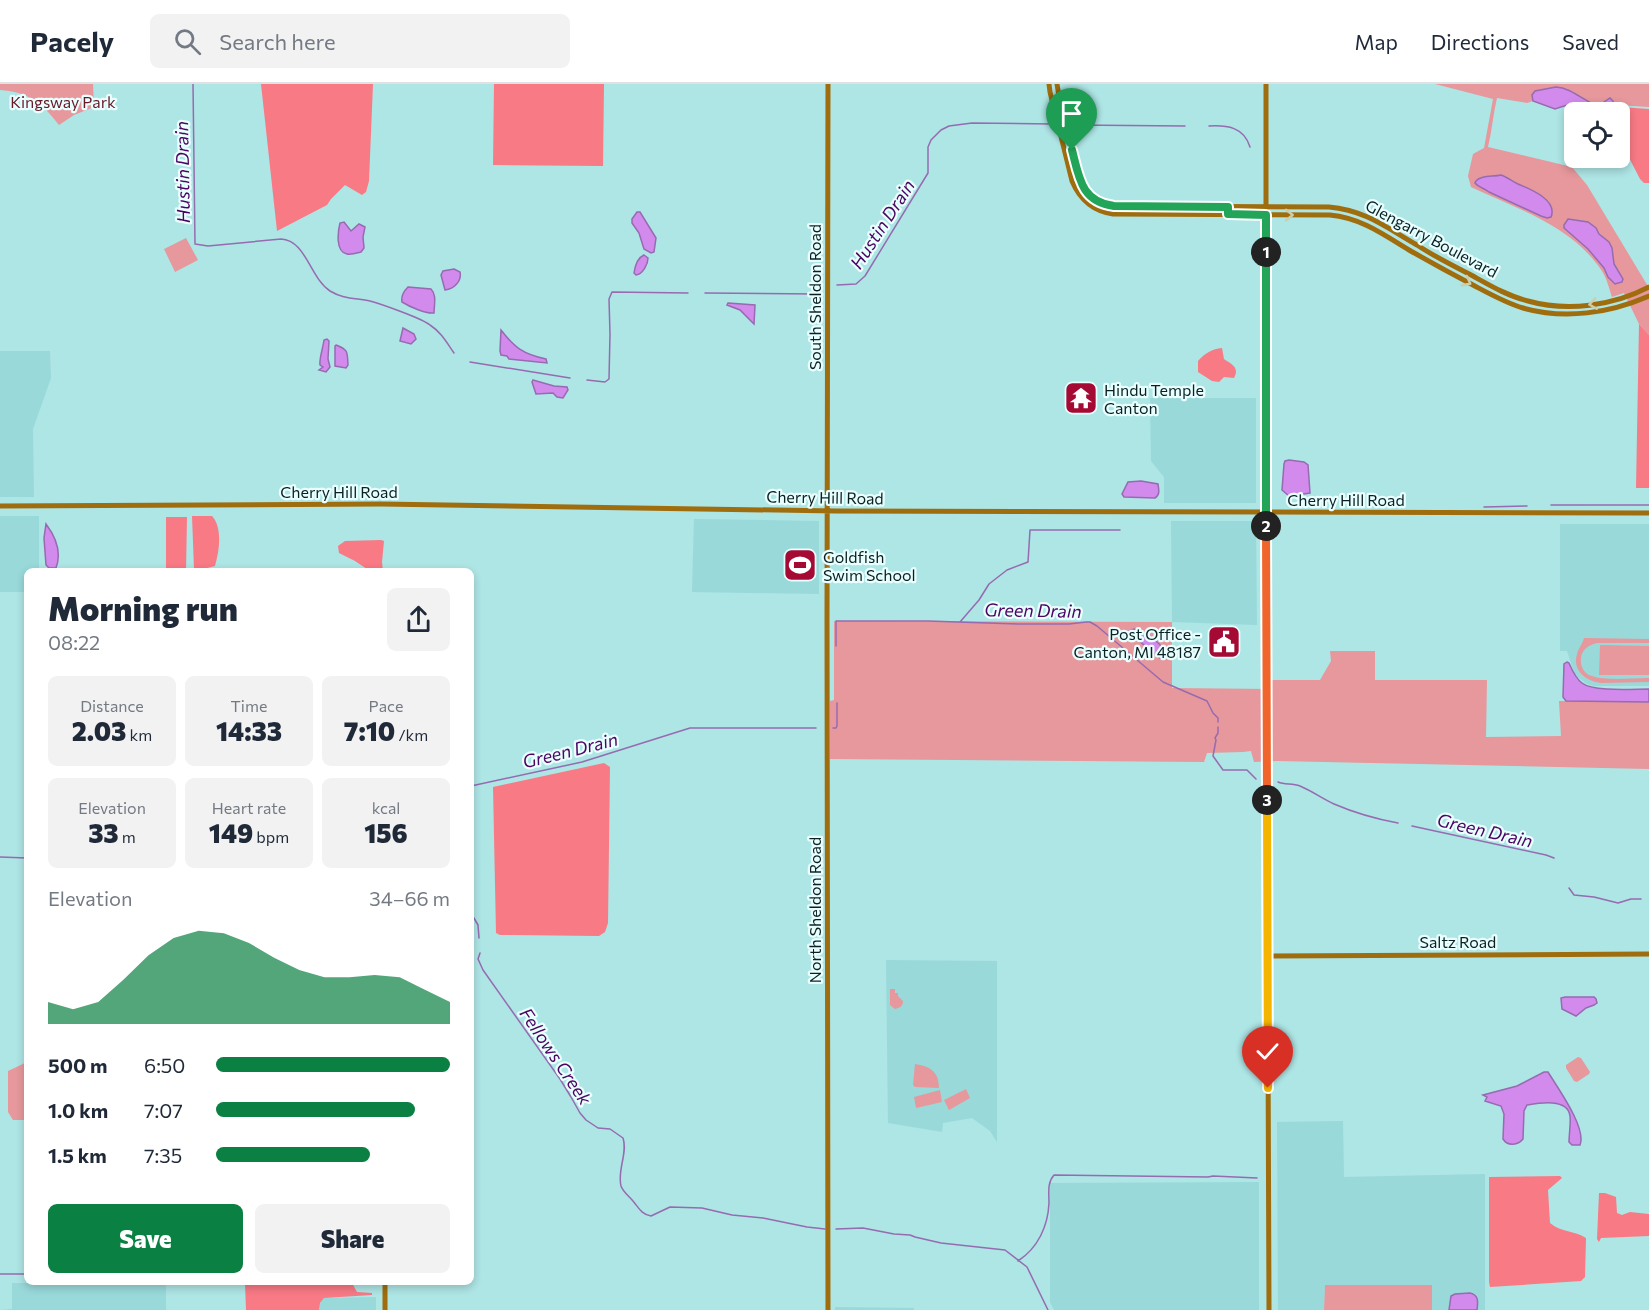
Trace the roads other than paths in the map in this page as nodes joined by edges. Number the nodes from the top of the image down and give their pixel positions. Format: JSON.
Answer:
{"nodes":[{"id":1,"x":828,"y":84,"type":"edge"},
{"id":2,"x":1049,"y":84,"type":"edge"},
{"id":3,"x":1057,"y":84,"type":"edge"},
{"id":4,"x":1266,"y":84,"type":"edge"},
{"id":5,"x":1117,"y":206,"type":"junction"},
{"id":6,"x":1178,"y":206,"type":"junction"},
{"id":7,"x":1228,"y":207,"type":"junction"},
{"id":8,"x":1266,"y":207,"type":"junction"},
{"id":9,"x":1321,"y":207,"type":"junction"},
{"id":10,"x":1117,"y":214,"type":"junction"},
{"id":11,"x":1178,"y":214,"type":"junction"},
{"id":12,"x":1228,"y":214,"type":"junction"},
{"id":13,"x":1266,"y":215,"type":"junction"},
{"id":14,"x":1321,"y":215,"type":"junction"},
{"id":15,"x":1649,"y":287,"type":"edge"},
{"id":16,"x":1649,"y":296,"type":"edge"},
{"id":17,"x":1528,"y":301,"type":"junction"},
{"id":18,"x":1525,"y":309,"type":"junction"},
{"id":19,"x":0,"y":506,"type":"edge"},
{"id":20,"x":827,"y":511,"type":"junction"},
{"id":21,"x":1266,"y":513,"type":"junction"},
{"id":22,"x":1649,"y":513,"type":"edge"},
{"id":23,"x":1649,"y":954,"type":"edge"},
{"id":24,"x":1268,"y":956,"type":"junction"},
{"id":25,"x":385,"y":1285,"type":"edge"},
{"id":26,"x":385,"y":1310,"type":"edge"},
{"id":27,"x":828,"y":1310,"type":"edge"},
{"id":28,"x":1269,"y":1310,"type":"edge"}],
"edges":[{"from":1,"to":20,"type":"street","name":"South Sheldon Road"},
{"from":2,"to":10,"type":"street","name":"Glengarry Boulevard"},
{"from":3,"to":5,"type":"street","name":"Glengarry Boulevard"},
{"from":4,"to":8,"type":"street"},
{"from":5,"to":6,"type":"street","name":"Glengarry Boulevard"},
{"from":5,"to":10,"type":"street"},
{"from":6,"to":7,"type":"street","name":"Glengarry Boulevard"},
{"from":6,"to":11,"type":"street"},
{"from":7,"to":8,"type":"street","name":"Glengarry Boulevard"},
{"from":7,"to":12,"type":"street"},
{"from":8,"to":9,"type":"street","name":"Glengarry Boulevard"},
{"from":8,"to":13,"type":"street"},
{"from":9,"to":14,"type":"street"},
{"from":9,"to":17,"type":"street","name":"Glengarry Boulevard"},
{"from":10,"to":11,"type":"street","name":"Glengarry Boulevard"},
{"from":11,"to":12,"type":"street","name":"Glengarry Boulevard"},
{"from":12,"to":13,"type":"street","name":"Glengarry Boulevard"},
{"from":13,"to":14,"type":"street","name":"Glengarry Boulevard","one_way":true},
{"from":13,"to":21,"type":"street"},
{"from":14,"to":18,"type":"street","name":"Glengarry Boulevard","one_way":true},
{"from":15,"to":17,"type":"street","name":"Glengarry Boulevard","one_way":true},
{"from":16,"to":18,"type":"street","name":"Glengarry Boulevard"},
{"from":17,"to":18,"type":"street"},
{"from":19,"to":20,"type":"street","name":"Cherry Hill Road"},
{"from":20,"to":21,"type":"street","name":"Cherry Hill Road"},
{"from":20,"to":27,"type":"street","name":"North Sheldon Road"},
{"from":21,"to":22,"type":"street","name":"Cherry Hill Road"},
{"from":21,"to":24,"type":"street"},
{"from":23,"to":24,"type":"street","name":"Saltz Road"},
{"from":24,"to":28,"type":"street"},
{"from":25,"to":26,"type":"street"}]}
